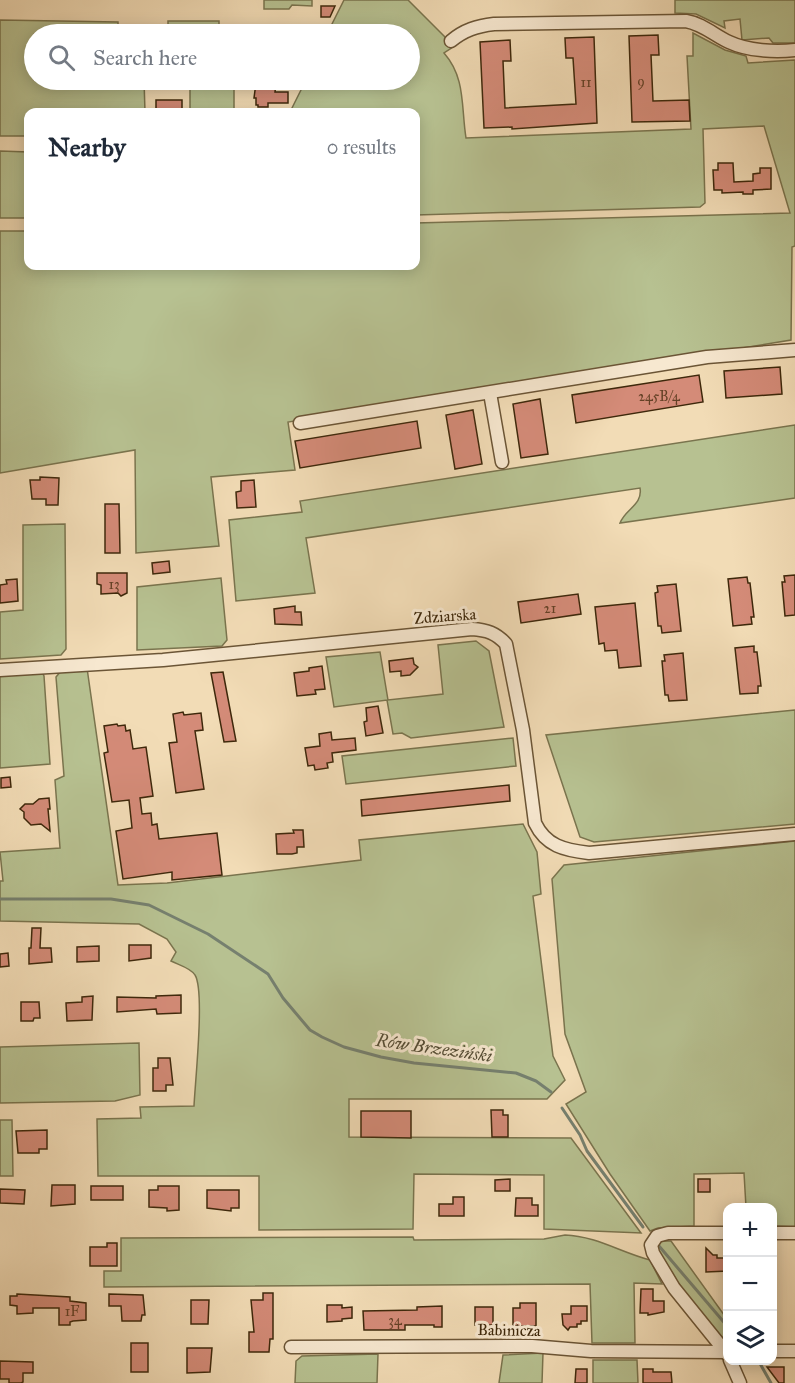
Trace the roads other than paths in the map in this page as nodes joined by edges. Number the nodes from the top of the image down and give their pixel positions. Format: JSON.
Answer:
{"nodes":[{"id":1,"x":451,"y":41,"type":"dead end"},
{"id":2,"x":795,"y":50,"type":"edge"},
{"id":3,"x":795,"y":350,"type":"edge"},
{"id":4,"x":490,"y":393,"type":"junction"},
{"id":5,"x":300,"y":423,"type":"dead end"},
{"id":6,"x":502,"y":462,"type":"dead end"},
{"id":7,"x":0,"y":670,"type":"edge"},
{"id":8,"x":795,"y":834,"type":"edge"},
{"id":9,"x":723,"y":1233,"type":"edge"},
{"id":10,"x":777,"y":1233,"type":"edge"},
{"id":11,"x":795,"y":1233,"type":"edge"},
{"id":12,"x":291,"y":1347,"type":"dead end"},
{"id":13,"x":723,"y":1349,"type":"edge"},
{"id":14,"x":777,"y":1351,"type":"edge"},
{"id":15,"x":795,"y":1351,"type":"edge"},
{"id":16,"x":723,"y":1355,"type":"edge"},
{"id":17,"x":732,"y":1365,"type":"edge"},
{"id":18,"x":740,"y":1383,"type":"edge"}],
"edges":[{"from":1,"to":2,"type":"street"},
{"from":3,"to":4,"type":"street"},
{"from":4,"to":5,"type":"street"},
{"from":4,"to":6,"type":"street"},
{"from":7,"to":8,"type":"street","name":"Zdziarska"},
{"from":9,"to":13,"type":"street"},
{"from":10,"to":11,"type":"street"},
{"from":12,"to":16,"type":"street","name":"Babinicza"},
{"from":14,"to":15,"type":"street"},
{"from":17,"to":18,"type":"street"}]}
